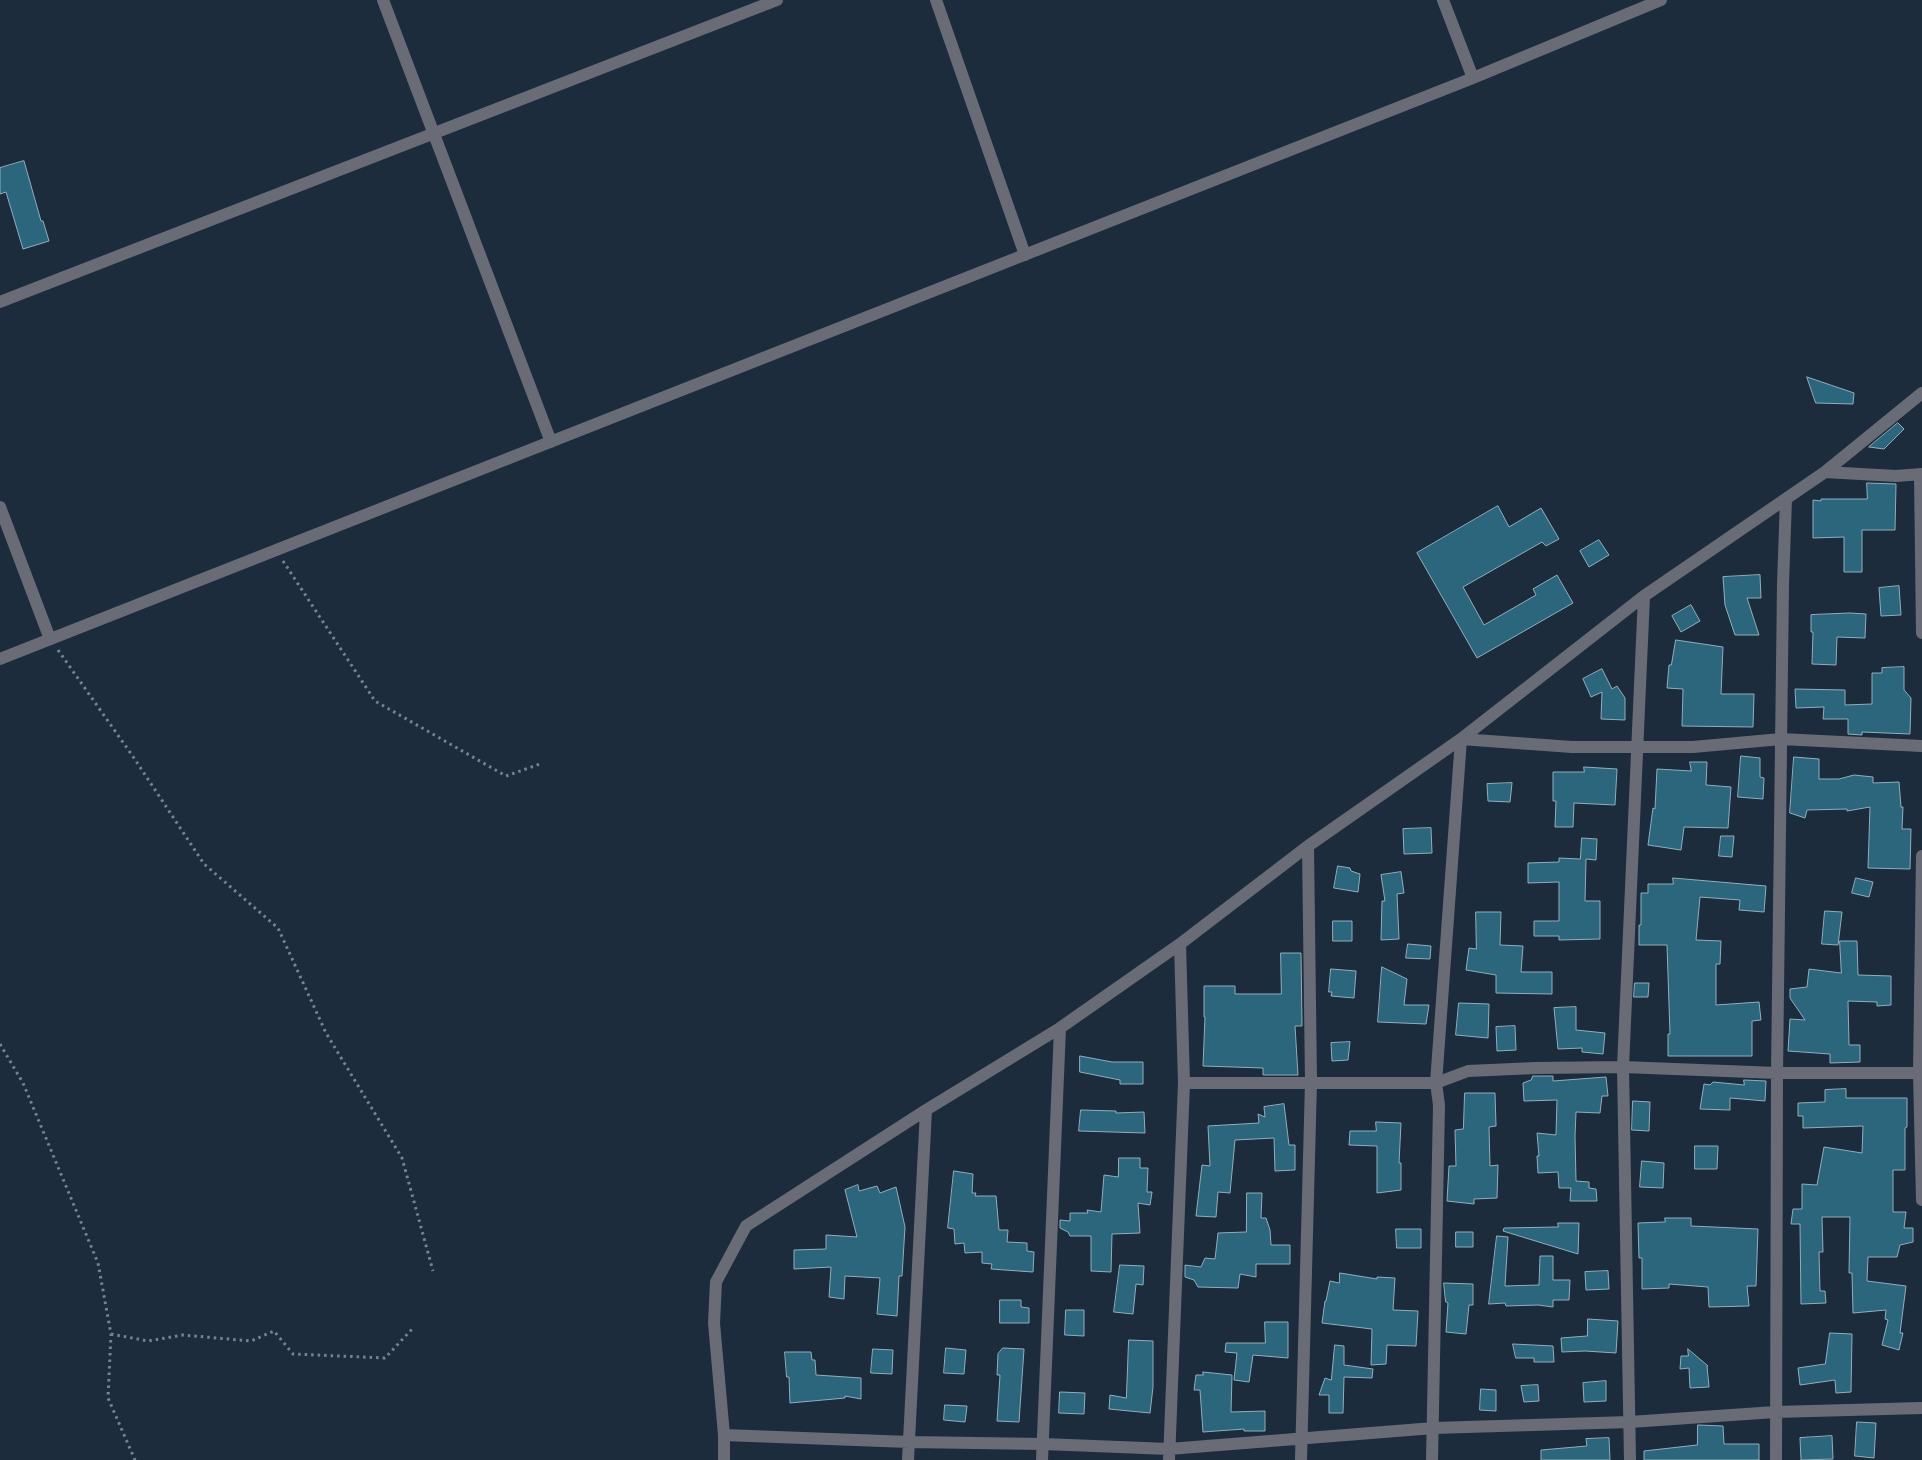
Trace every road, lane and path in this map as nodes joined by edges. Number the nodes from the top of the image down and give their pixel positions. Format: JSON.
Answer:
{"nodes":[{"id":1,"x":384,"y":0,"type":"edge"},
{"id":2,"x":776,"y":0,"type":"edge"},
{"id":3,"x":936,"y":0,"type":"edge"},
{"id":4,"x":1443,"y":0,"type":"edge"},
{"id":5,"x":1661,"y":0,"type":"edge"},
{"id":6,"x":1473,"y":78,"type":"junction"},
{"id":7,"x":434,"y":133,"type":"junction"},
{"id":8,"x":1025,"y":255,"type":"junction"},
{"id":9,"x":0,"y":302,"type":"edge"},
{"id":10,"x":1922,"y":394,"type":"edge"},
{"id":11,"x":551,"y":442,"type":"junction"},
{"id":12,"x":1825,"y":472,"type":"junction"},
{"id":13,"x":1921,"y":474,"type":"edge"},
{"id":14,"x":1786,"y":499,"type":"junction"},
{"id":15,"x":0,"y":507,"type":"edge"},
{"id":16,"x":276,"y":550,"type":"junction"},
{"id":17,"x":1644,"y":596,"type":"junction"},
{"id":18,"x":1922,"y":633,"type":"edge"},
{"id":19,"x":50,"y":639,"type":"junction"},
{"id":20,"x":0,"y":659,"type":"edge"},
{"id":21,"x":1461,"y":739,"type":"junction"},
{"id":22,"x":1781,"y":739,"type":"junction"},
{"id":23,"x":1922,"y":746,"type":"edge"},
{"id":24,"x":1638,"y":748,"type":"junction"},
{"id":25,"x":540,"y":764,"type":"dead end"},
{"id":26,"x":1308,"y":846,"type":"junction"},
{"id":27,"x":1922,"y":856,"type":"edge"},
{"id":28,"x":1180,"y":944,"type":"junction"},
{"id":29,"x":1060,"y":1028,"type":"junction"},
{"id":30,"x":0,"y":1044,"type":"edge"},
{"id":31,"x":1623,"y":1067,"type":"junction"},
{"id":32,"x":1777,"y":1073,"type":"junction"},
{"id":33,"x":1920,"y":1073,"type":"edge"},
{"id":34,"x":1311,"y":1082,"type":"junction"},
{"id":35,"x":1184,"y":1083,"type":"junction"},
{"id":36,"x":1436,"y":1083,"type":"junction"},
{"id":37,"x":926,"y":1110,"type":"junction"},
{"id":38,"x":1922,"y":1200,"type":"edge"},
{"id":39,"x":433,"y":1271,"type":"dead end"},
{"id":40,"x":413,"y":1328,"type":"dead end"},
{"id":41,"x":111,"y":1334,"type":"junction"},
{"id":42,"x":1922,"y":1408,"type":"edge"},
{"id":43,"x":1775,"y":1412,"type":"junction"},
{"id":44,"x":1630,"y":1422,"type":"junction"},
{"id":45,"x":1434,"y":1428,"type":"junction"},
{"id":46,"x":724,"y":1435,"type":"junction"},
{"id":47,"x":1302,"y":1438,"type":"junction"},
{"id":48,"x":909,"y":1442,"type":"junction"},
{"id":49,"x":1043,"y":1444,"type":"junction"},
{"id":50,"x":1169,"y":1455,"type":"edge"},
{"id":51,"x":135,"y":1460,"type":"edge"},
{"id":52,"x":724,"y":1460,"type":"edge"},
{"id":53,"x":908,"y":1460,"type":"edge"},
{"id":54,"x":1042,"y":1460,"type":"edge"},
{"id":55,"x":1301,"y":1460,"type":"edge"},
{"id":56,"x":1432,"y":1460,"type":"edge"},
{"id":57,"x":1630,"y":1460,"type":"edge"},
{"id":58,"x":1776,"y":1460,"type":"edge"}],
"edges":[{"from":1,"to":7,"type":"street"},
{"from":2,"to":7,"type":"street"},
{"from":3,"to":8,"type":"street"},
{"from":4,"to":6,"type":"street"},
{"from":5,"to":6,"type":"street"},
{"from":6,"to":8,"type":"street"},
{"from":7,"to":9,"type":"street"},
{"from":7,"to":11,"type":"street"},
{"from":8,"to":11,"type":"street"},
{"from":10,"to":12,"type":"street"},
{"from":11,"to":16,"type":"street"},
{"from":12,"to":13,"type":"street"},
{"from":12,"to":14,"type":"street"},
{"from":13,"to":18,"type":"street"},
{"from":14,"to":17,"type":"street"},
{"from":14,"to":22,"type":"street"},
{"from":15,"to":19,"type":"street"},
{"from":16,"to":19,"type":"street"},
{"from":16,"to":25,"type":"path"},
{"from":17,"to":21,"type":"street"},
{"from":17,"to":24,"type":"street"},
{"from":19,"to":20,"type":"street"},
{"from":19,"to":39,"type":"path"},
{"from":21,"to":24,"type":"street"},
{"from":21,"to":26,"type":"street"},
{"from":21,"to":36,"type":"street"},
{"from":22,"to":23,"type":"street"},
{"from":22,"to":24,"type":"street"},
{"from":22,"to":32,"type":"street"},
{"from":24,"to":31,"type":"street"},
{"from":26,"to":28,"type":"street"},
{"from":26,"to":34,"type":"street"},
{"from":27,"to":33,"type":"street"},
{"from":28,"to":29,"type":"street"},
{"from":28,"to":35,"type":"street"},
{"from":29,"to":37,"type":"street"},
{"from":29,"to":49,"type":"street"},
{"from":30,"to":41,"type":"path"},
{"from":31,"to":32,"type":"street"},
{"from":31,"to":36,"type":"street"},
{"from":31,"to":44,"type":"street"},
{"from":32,"to":33,"type":"street"},
{"from":32,"to":43,"type":"street"},
{"from":33,"to":38,"type":"street"},
{"from":34,"to":35,"type":"street"},
{"from":34,"to":36,"type":"street"},
{"from":34,"to":47,"type":"street"},
{"from":35,"to":50,"type":"street"},
{"from":36,"to":45,"type":"street"},
{"from":37,"to":46,"type":"street"},
{"from":37,"to":48,"type":"street"},
{"from":40,"to":41,"type":"path"},
{"from":41,"to":51,"type":"path"},
{"from":42,"to":43,"type":"street"},
{"from":43,"to":44,"type":"street"},
{"from":43,"to":58,"type":"street"},
{"from":44,"to":45,"type":"street"},
{"from":44,"to":57,"type":"street"},
{"from":45,"to":47,"type":"street"},
{"from":45,"to":56,"type":"street"},
{"from":46,"to":48,"type":"street"},
{"from":46,"to":52,"type":"street"},
{"from":47,"to":50,"type":"street"},
{"from":47,"to":55,"type":"street"},
{"from":48,"to":49,"type":"street"},
{"from":48,"to":53,"type":"street"},
{"from":49,"to":50,"type":"street"},
{"from":49,"to":54,"type":"street"}]}
